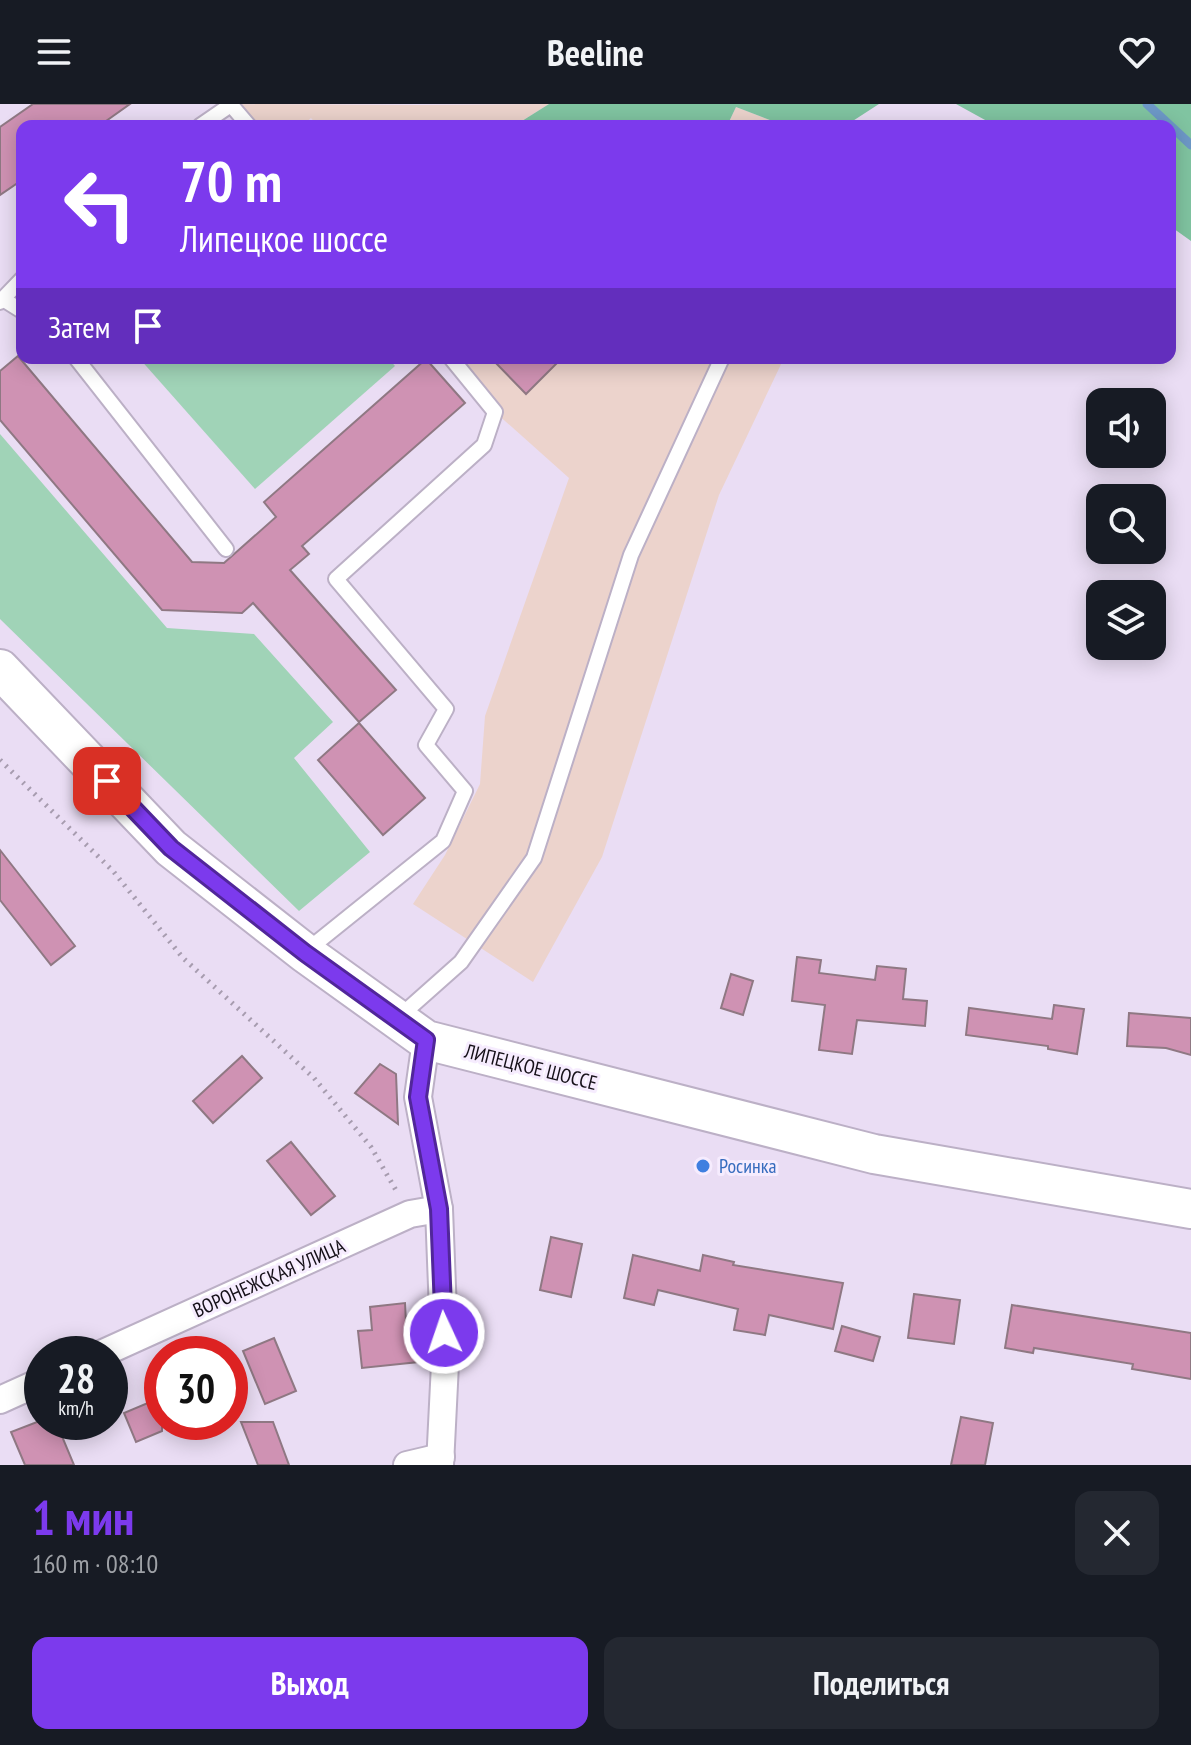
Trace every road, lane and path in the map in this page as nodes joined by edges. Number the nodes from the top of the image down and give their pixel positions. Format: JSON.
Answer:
{"nodes":[{"id":1,"x":231,"y":104,"type":"edge"},
{"id":2,"x":208,"y":120,"type":"edge"},
{"id":3,"x":244,"y":120,"type":"edge"},
{"id":4,"x":16,"y":285,"type":"edge"},
{"id":5,"x":1,"y":300,"type":"edge"},
{"id":6,"x":81,"y":364,"type":"edge"},
{"id":7,"x":456,"y":364,"type":"edge"},
{"id":8,"x":719,"y":364,"type":"edge"},
{"id":9,"x":226,"y":549,"type":"dead end"},
{"id":10,"x":0,"y":669,"type":"edge"},
{"id":11,"x":0,"y":760,"type":"edge"},
{"id":12,"x":305,"y":953,"type":"junction"},
{"id":13,"x":412,"y":1029,"type":"junction"},
{"id":14,"x":439,"y":1209,"type":"junction"},
{"id":15,"x":1191,"y":1209,"type":"edge"},
{"id":16,"x":410,"y":1214,"type":"junction"},
{"id":17,"x":128,"y":1342,"type":"edge"},
{"id":18,"x":24,"y":1389,"type":"edge"},
{"id":19,"x":0,"y":1400,"type":"edge"},
{"id":20,"x":441,"y":1461,"type":"edge"},
{"id":21,"x":407,"y":1465,"type":"edge"}],
"edges":[{"from":1,"to":2,"type":"lane"},
{"from":1,"to":3,"type":"lane"},
{"from":4,"to":5,"type":"lane"},
{"from":6,"to":9,"type":"lane"},
{"from":7,"to":12,"type":"lane"},
{"from":8,"to":13,"type":"lane"},
{"from":10,"to":12,"type":"main road","name":"ЛИПЕЦКОЕ ШОССЕ"},
{"from":11,"to":16,"type":"path"},
{"from":12,"to":13,"type":"main road","name":"ЛИПЕЦКОЕ ШОССЕ"},
{"from":13,"to":14,"type":"street"},
{"from":13,"to":15,"type":"main road","name":"ЛИПЕЦКОЕ ШОССЕ"},
{"from":14,"to":16,"type":"street","name":"ВОРОНЕЖСКАЯ УЛИЦА"},
{"from":14,"to":20,"type":"street"},
{"from":16,"to":17,"type":"street","name":"ВОРОНЕЖСКАЯ УЛИЦА"},
{"from":18,"to":19,"type":"street"},
{"from":20,"to":21,"type":"street"}]}
